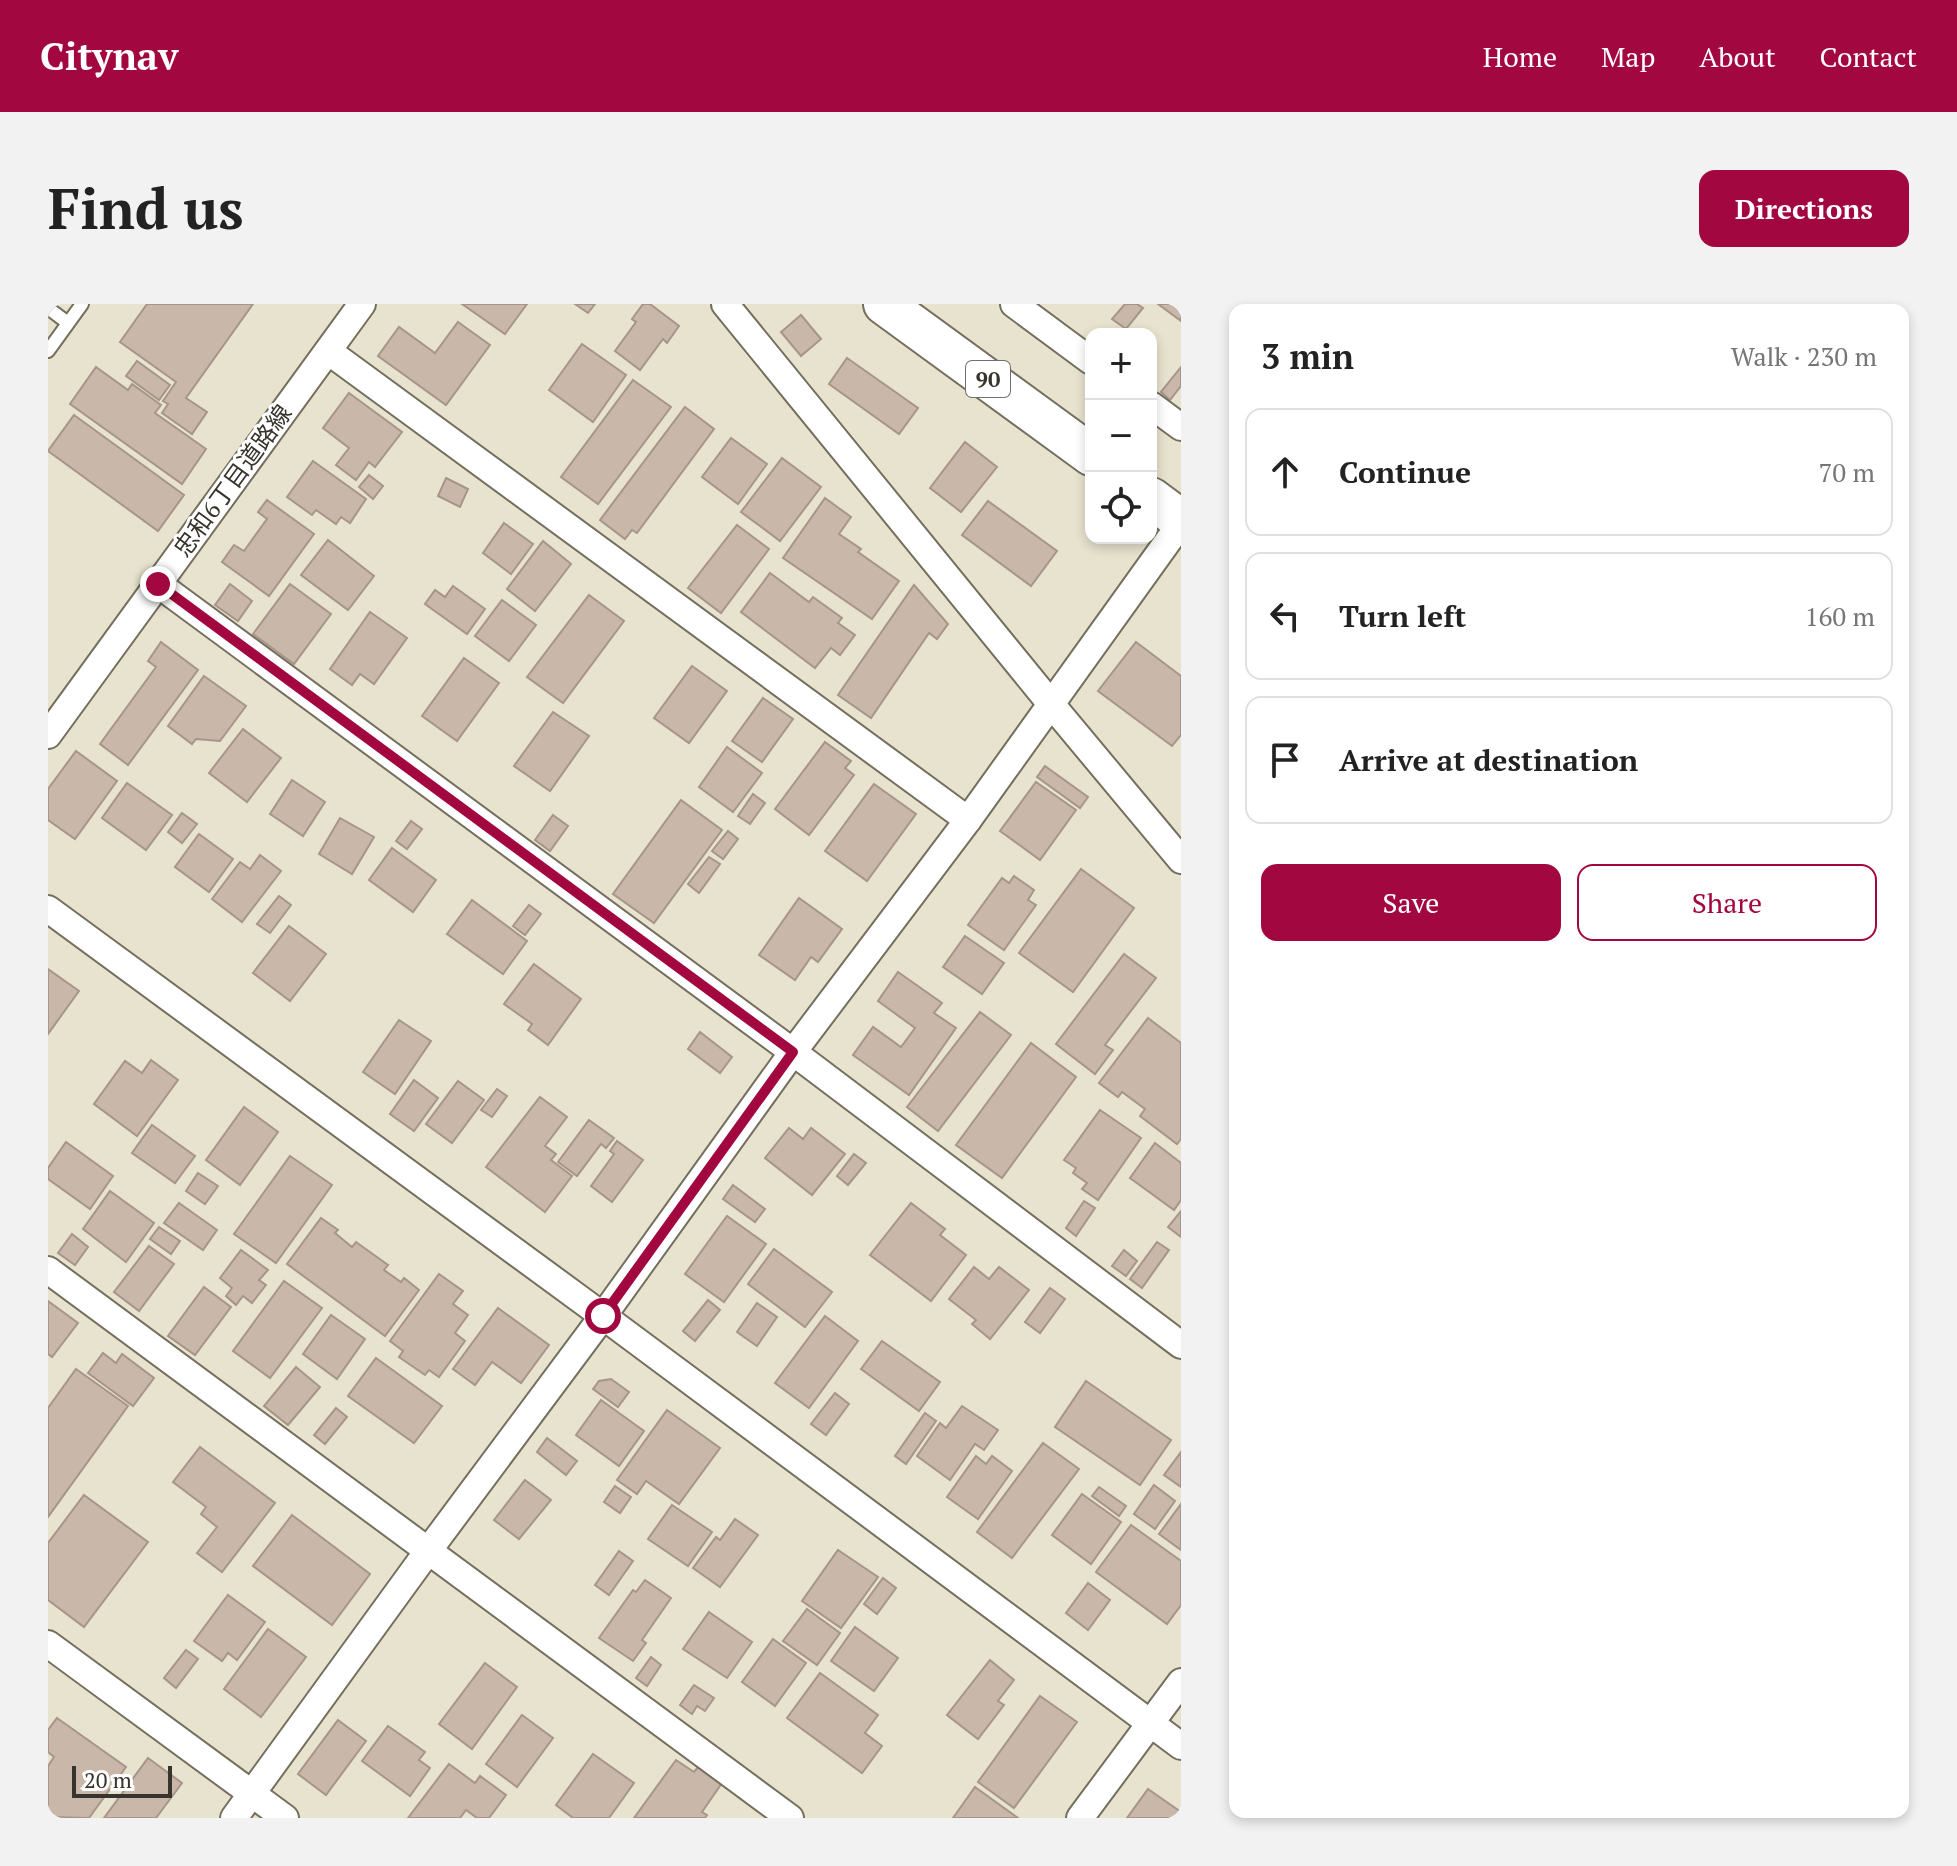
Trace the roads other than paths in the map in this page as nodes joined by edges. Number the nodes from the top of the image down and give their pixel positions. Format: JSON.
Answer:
{"nodes":[{"id":1,"x":82,"y":304,"type":"edge"},
{"id":2,"x":362,"y":304,"type":"edge"},
{"id":3,"x":725,"y":304,"type":"edge"},
{"id":4,"x":884,"y":304,"type":"edge"},
{"id":5,"x":1014,"y":304,"type":"edge"},
{"id":6,"x":48,"y":308,"type":"edge"},
{"id":7,"x":68,"y":323,"type":"junction"},
{"id":8,"x":48,"y":351,"type":"edge"},
{"id":9,"x":328,"y":351,"type":"junction"},
{"id":10,"x":1085,"y":357,"type":"edge"},
{"id":11,"x":1157,"y":409,"type":"edge"},
{"id":12,"x":1181,"y":427,"type":"edge"},
{"id":13,"x":1085,"y":451,"type":"edge"},
{"id":14,"x":1157,"y":503,"type":"edge"},
{"id":15,"x":1181,"y":521,"type":"edge"},
{"id":16,"x":158,"y":584,"type":"junction"},
{"id":17,"x":1051,"y":704,"type":"junction"},
{"id":18,"x":48,"y":735,"type":"edge"},
{"id":19,"x":968,"y":820,"type":"junction"},
{"id":20,"x":1181,"y":860,"type":"edge"},
{"id":21,"x":48,"y":909,"type":"edge"},
{"id":22,"x":793,"y":1052,"type":"junction"},
{"id":23,"x":48,"y":1270,"type":"edge"},
{"id":24,"x":603,"y":1316,"type":"junction"},
{"id":25,"x":1181,"y":1345,"type":"edge"},
{"id":26,"x":428,"y":1551,"type":"junction"},
{"id":27,"x":48,"y":1644,"type":"edge"},
{"id":28,"x":1181,"y":1682,"type":"edge"},
{"id":29,"x":1150,"y":1724,"type":"junction"},
{"id":30,"x":1181,"y":1746,"type":"edge"},
{"id":31,"x":251,"y":1793,"type":"junction"},
{"id":32,"x":234,"y":1818,"type":"edge"},
{"id":33,"x":285,"y":1818,"type":"edge"},
{"id":34,"x":790,"y":1818,"type":"edge"},
{"id":35,"x":1080,"y":1818,"type":"edge"}],
"edges":[{"from":1,"to":7,"type":"lane"},
{"from":2,"to":9,"type":"street","name":"忠和6丁目道路線"},
{"from":3,"to":17,"type":"street"},
{"from":4,"to":13,"type":"main road","number":"90"},
{"from":5,"to":10,"type":"street"},
{"from":6,"to":7,"type":"lane"},
{"from":7,"to":8,"type":"lane"},
{"from":9,"to":16,"type":"street","name":"忠和6丁目道路線"},
{"from":9,"to":19,"type":"street"},
{"from":11,"to":12,"type":"street"},
{"from":14,"to":15,"type":"main road"},
{"from":15,"to":17,"type":"street"},
{"from":16,"to":18,"type":"street","name":"忠和6丁目道路線"},
{"from":16,"to":22,"type":"street"},
{"from":17,"to":19,"type":"street"},
{"from":17,"to":20,"type":"street"},
{"from":19,"to":22,"type":"street"},
{"from":21,"to":24,"type":"street"},
{"from":22,"to":24,"type":"street"},
{"from":22,"to":25,"type":"street"},
{"from":23,"to":26,"type":"street"},
{"from":24,"to":26,"type":"street"},
{"from":24,"to":29,"type":"street"},
{"from":26,"to":31,"type":"street"},
{"from":26,"to":34,"type":"street"},
{"from":27,"to":31,"type":"street"},
{"from":28,"to":29,"type":"street"},
{"from":29,"to":30,"type":"street"},
{"from":29,"to":35,"type":"street"},
{"from":31,"to":32,"type":"street"},
{"from":31,"to":33,"type":"street"}]}
